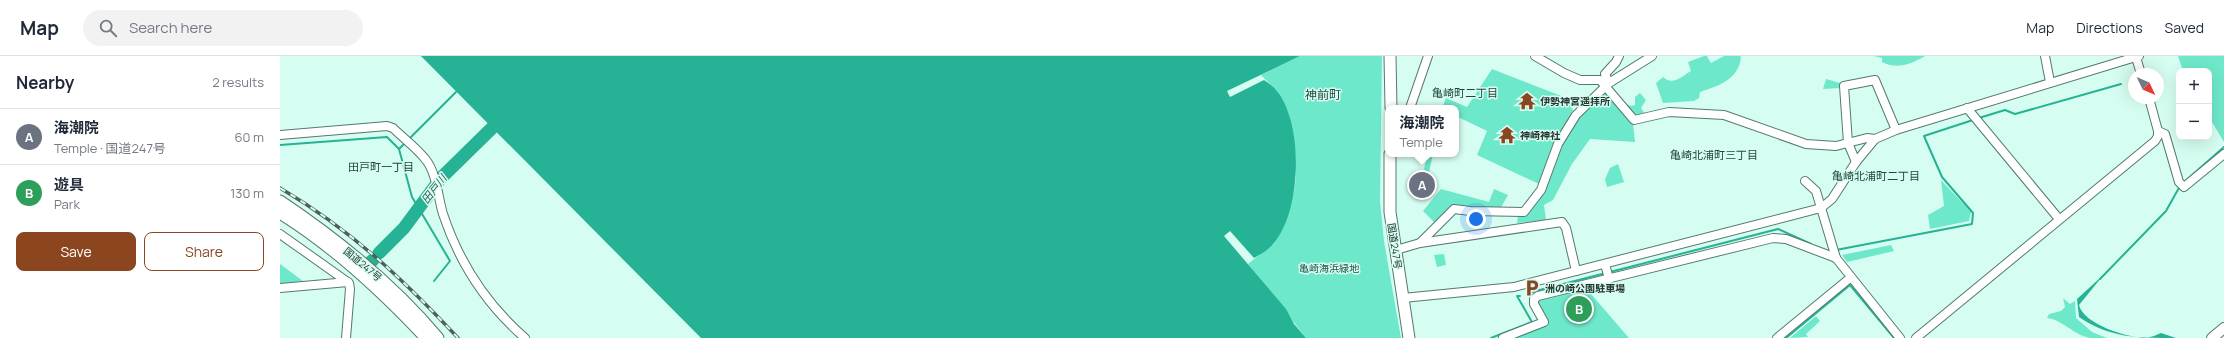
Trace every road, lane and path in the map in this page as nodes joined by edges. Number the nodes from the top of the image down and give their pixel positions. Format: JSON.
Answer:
{"nodes":[{"id":1,"x":1390,"y":56,"type":"edge"},
{"id":2,"x":1428,"y":56,"type":"edge"},
{"id":3,"x":1535,"y":56,"type":"edge"},
{"id":4,"x":1619,"y":56,"type":"edge"},
{"id":5,"x":1652,"y":56,"type":"edge"},
{"id":6,"x":2045,"y":56,"type":"edge"},
{"id":7,"x":2138,"y":57,"type":"edge"},
{"id":8,"x":2140,"y":68,"type":"edge"},
{"id":9,"x":2050,"y":82,"type":"junction"},
{"id":10,"x":1607,"y":84,"type":"junction"},
{"id":11,"x":2151,"y":104,"type":"edge"},
{"id":12,"x":1391,"y":105,"type":"edge"},
{"id":13,"x":1411,"y":105,"type":"edge"},
{"id":14,"x":1967,"y":108,"type":"junction"},
{"id":15,"x":1896,"y":130,"type":"junction"},
{"id":16,"x":2158,"y":131,"type":"junction"},
{"id":17,"x":280,"y":135,"type":"edge"},
{"id":18,"x":1875,"y":139,"type":"junction"},
{"id":19,"x":1848,"y":143,"type":"junction"},
{"id":20,"x":2224,"y":154,"type":"edge"},
{"id":21,"x":1391,"y":157,"type":"edge"},
{"id":22,"x":1856,"y":162,"type":"junction"},
{"id":23,"x":1804,"y":181,"type":"dead end"},
{"id":24,"x":280,"y":201,"type":"edge"},
{"id":25,"x":1821,"y":208,"type":"junction"},
{"id":26,"x":280,"y":213,"type":"edge"},
{"id":27,"x":2059,"y":219,"type":"junction"},
{"id":28,"x":280,"y":234,"type":"edge"},
{"id":29,"x":1420,"y":243,"type":"junction"},
{"id":30,"x":1396,"y":250,"type":"junction"},
{"id":31,"x":1834,"y":253,"type":"junction"},
{"id":32,"x":1605,"y":264,"type":"junction"},
{"id":33,"x":1576,"y":271,"type":"junction"},
{"id":34,"x":1608,"y":276,"type":"junction"},
{"id":35,"x":1850,"y":278,"type":"junction"},
{"id":36,"x":348,"y":282,"type":"junction"},
{"id":37,"x":280,"y":288,"type":"edge"},
{"id":38,"x":1403,"y":298,"type":"junction"},
{"id":39,"x":2224,"y":328,"type":"edge"},
{"id":40,"x":346,"y":338,"type":"edge"},
{"id":41,"x":426,"y":338,"type":"edge"},
{"id":42,"x":438,"y":338,"type":"edge"},
{"id":43,"x":525,"y":338,"type":"edge"},
{"id":44,"x":1409,"y":338,"type":"edge"},
{"id":45,"x":1503,"y":338,"type":"edge"},
{"id":46,"x":1776,"y":338,"type":"edge"},
{"id":47,"x":1900,"y":338,"type":"edge"},
{"id":48,"x":1916,"y":338,"type":"edge"},
{"id":49,"x":2212,"y":338,"type":"edge"}],
"edges":[{"from":1,"to":12,"type":"highway"},
{"from":2,"to":13,"type":"street"},
{"from":3,"to":10,"type":"street"},
{"from":4,"to":10,"type":"street"},
{"from":5,"to":10,"type":"street"},
{"from":6,"to":9,"type":"street"},
{"from":7,"to":8,"type":"street"},
{"from":7,"to":9,"type":"street"},
{"from":9,"to":14,"type":"street"},
{"from":10,"to":19,"type":"street"},
{"from":10,"to":29,"type":"street"},
{"from":11,"to":16,"type":"street"},
{"from":14,"to":15,"type":"street"},
{"from":14,"to":27,"type":"street"},
{"from":15,"to":18,"type":"street"},
{"from":15,"to":19,"type":"street"},
{"from":16,"to":20,"type":"street"},
{"from":16,"to":27,"type":"street"},
{"from":17,"to":43,"type":"street"},
{"from":18,"to":19,"type":"street"},
{"from":18,"to":22,"type":"street"},
{"from":19,"to":22,"type":"street"},
{"from":21,"to":30,"type":"highway","name":"国道247号"},
{"from":22,"to":25,"type":"street"},
{"from":23,"to":25,"type":"street"},
{"from":24,"to":42,"type":"highway","name":"国道247号"},
{"from":25,"to":31,"type":"street"},
{"from":25,"to":32,"type":"street"},
{"from":26,"to":41,"type":"highway","name":"国道247号"},
{"from":27,"to":48,"type":"street"},
{"from":28,"to":36,"type":"street"},
{"from":29,"to":30,"type":"street"},
{"from":29,"to":33,"type":"street"},
{"from":30,"to":38,"type":"highway","name":"国道247号"},
{"from":31,"to":34,"type":"street"},
{"from":31,"to":35,"type":"street"},
{"from":32,"to":33,"type":"street"},
{"from":32,"to":34,"type":"street"},
{"from":33,"to":38,"type":"street"},
{"from":34,"to":45,"type":"street"},
{"from":35,"to":46,"type":"street"},
{"from":35,"to":47,"type":"street"},
{"from":36,"to":37,"type":"street"},
{"from":36,"to":40,"type":"street"},
{"from":38,"to":44,"type":"highway","name":"国道247号"},
{"from":39,"to":49,"type":"main road"}]}
